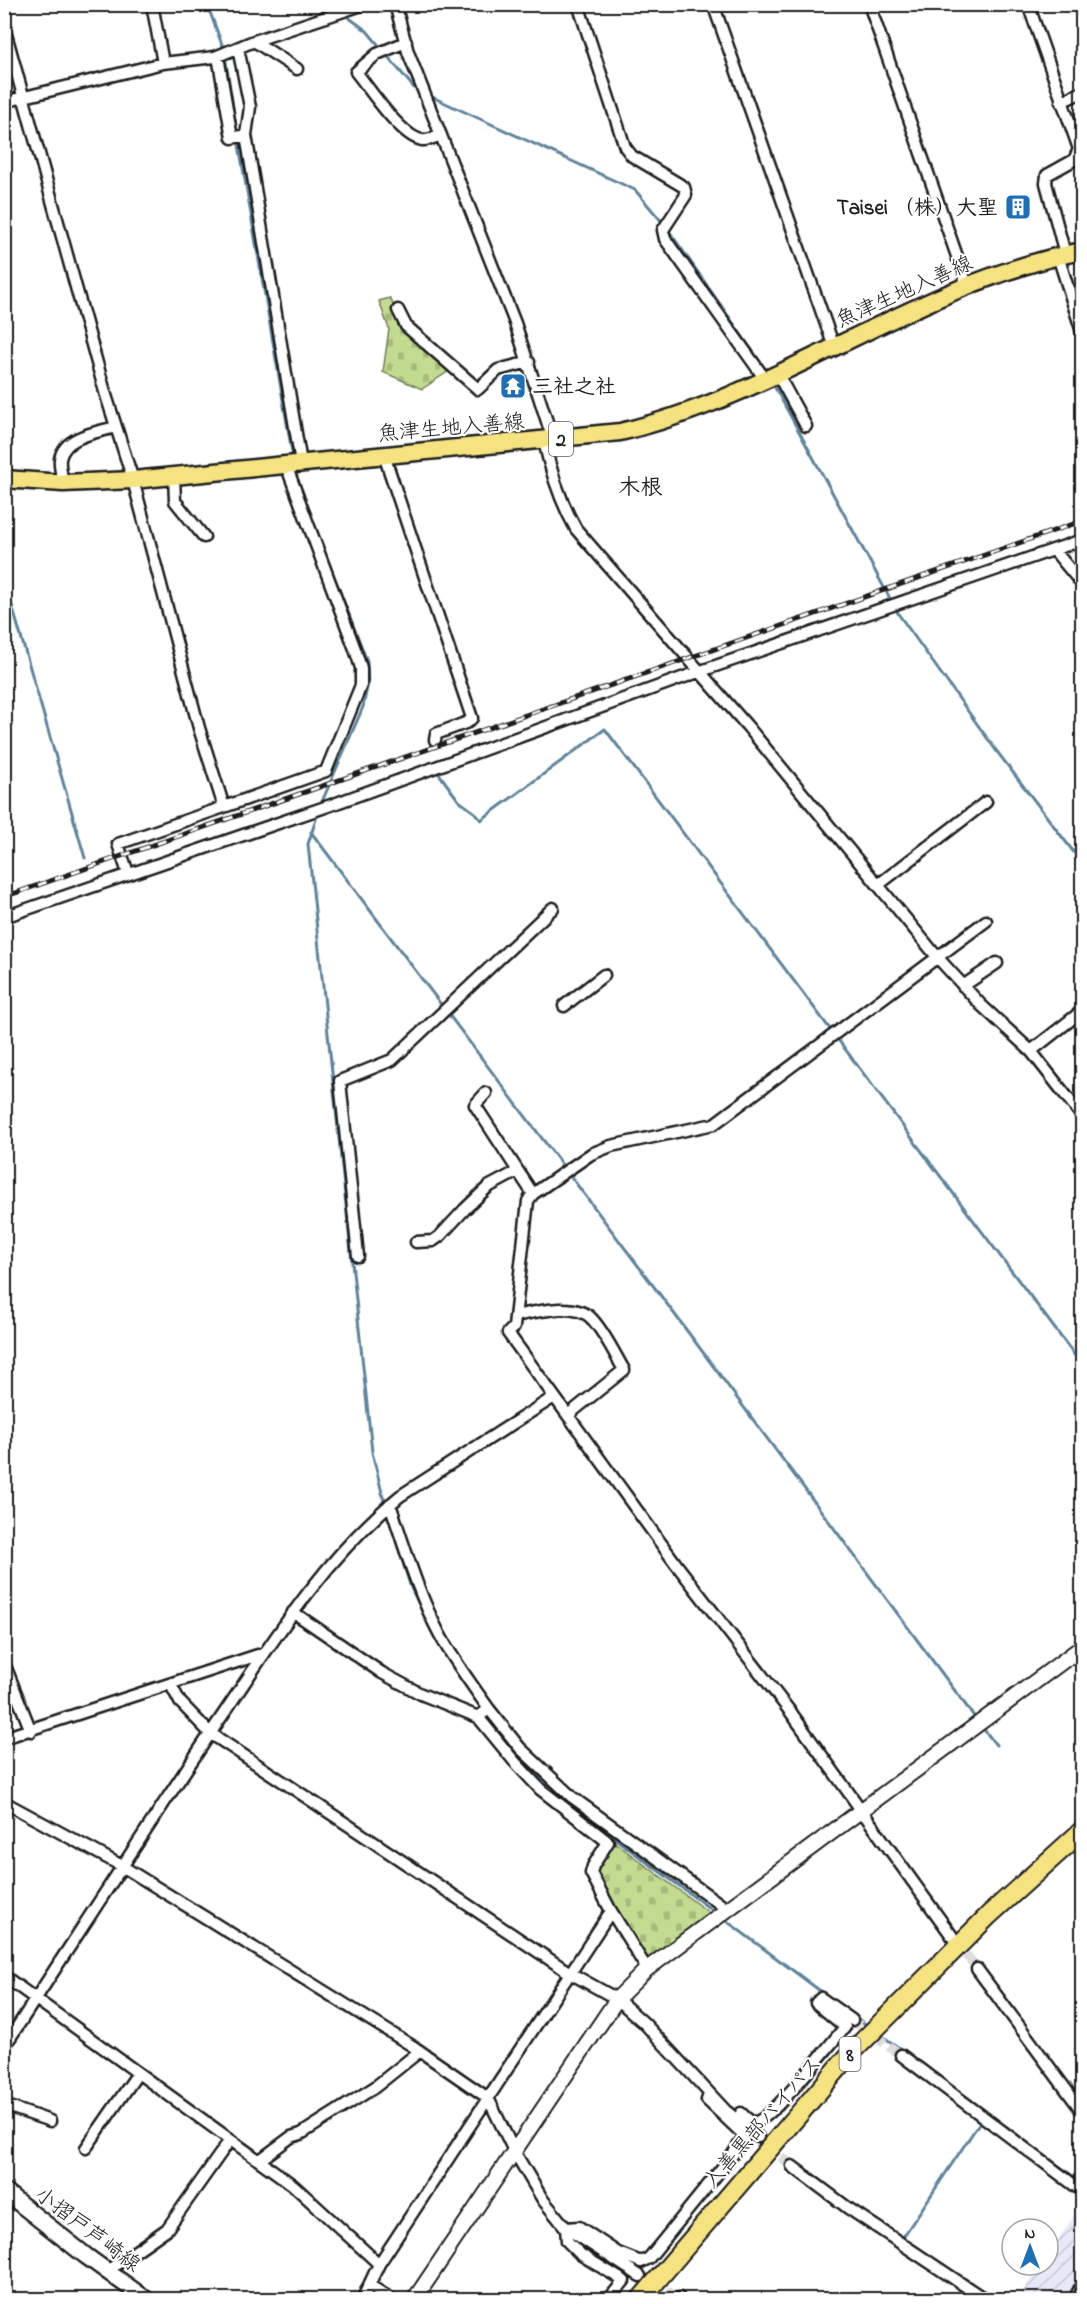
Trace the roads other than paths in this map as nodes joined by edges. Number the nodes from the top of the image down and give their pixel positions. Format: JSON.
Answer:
{"nodes":[{"id":1,"x":152,"y":4,"type":"edge"},
{"id":2,"x":365,"y":4,"type":"edge"},
{"id":3,"x":395,"y":4,"type":"edge"},
{"id":4,"x":578,"y":4,"type":"edge"},
{"id":5,"x":713,"y":4,"type":"edge"},
{"id":6,"x":869,"y":4,"type":"edge"},
{"id":7,"x":1028,"y":4,"type":"edge"},
{"id":8,"x":4,"y":27,"type":"edge"},
{"id":9,"x":254,"y":41,"type":"junction"},
{"id":10,"x":406,"y":42,"type":"junction"},
{"id":11,"x":238,"y":48,"type":"junction"},
{"id":12,"x":218,"y":56,"type":"junction"},
{"id":13,"x":164,"y":63,"type":"junction"},
{"id":14,"x":297,"y":69,"type":"dead end"},
{"id":15,"x":1083,"y":92,"type":"edge"},
{"id":16,"x":24,"y":96,"type":"junction"},
{"id":17,"x":4,"y":102,"type":"edge"},
{"id":18,"x":1061,"y":102,"type":"junction"},
{"id":19,"x":246,"y":135,"type":"junction"},
{"id":20,"x":441,"y":135,"type":"junction"},
{"id":21,"x":1083,"y":251,"type":"edge"},
{"id":22,"x":1062,"y":255,"type":"junction"},
{"id":23,"x":967,"y":285,"type":"junction"},
{"id":24,"x":398,"y":310,"type":"dead end"},
{"id":25,"x":1083,"y":332,"type":"edge"},
{"id":26,"x":834,"y":347,"type":"junction"},
{"id":27,"x":529,"y":362,"type":"junction"},
{"id":28,"x":771,"y":376,"type":"junction"},
{"id":29,"x":806,"y":426,"type":"dead end"},
{"id":30,"x":116,"y":427,"type":"junction"},
{"id":31,"x":549,"y":440,"type":"junction"},
{"id":32,"x":384,"y":455,"type":"junction"},
{"id":33,"x":293,"y":464,"type":"junction"},
{"id":34,"x":174,"y":476,"type":"junction"},
{"id":35,"x":4,"y":479,"type":"edge"},
{"id":36,"x":133,"y":480,"type":"junction"},
{"id":37,"x":63,"y":483,"type":"junction"},
{"id":38,"x":204,"y":537,"type":"dead end"},
{"id":39,"x":1083,"y":540,"type":"edge"},
{"id":40,"x":1054,"y":550,"type":"junction"},
{"id":41,"x":1083,"y":584,"type":"edge"},
{"id":42,"x":701,"y":671,"type":"junction"},
{"id":43,"x":435,"y":740,"type":"dead end"},
{"id":44,"x":986,"y":802,"type":"dead end"},
{"id":45,"x":224,"y":807,"type":"junction"},
{"id":46,"x":129,"y":873,"type":"junction"},
{"id":47,"x":878,"y":885,"type":"junction"},
{"id":48,"x":553,"y":908,"type":"dead end"},
{"id":49,"x":4,"y":917,"type":"edge"},
{"id":50,"x":986,"y":921,"type":"dead end"},
{"id":51,"x":938,"y":958,"type":"junction"},
{"id":52,"x":997,"y":963,"type":"dead end"},
{"id":53,"x":603,"y":975,"type":"dead end"},
{"id":54,"x":963,"y":986,"type":"junction"},
{"id":55,"x":564,"y":1006,"type":"dead end"},
{"id":56,"x":1083,"y":1011,"type":"edge"},
{"id":57,"x":1031,"y":1051,"type":"junction"},
{"id":58,"x":486,"y":1093,"type":"dead end"},
{"id":59,"x":1083,"y":1116,"type":"edge"},
{"id":60,"x":518,"y":1171,"type":"junction"},
{"id":61,"x":533,"y":1194,"type":"junction"},
{"id":62,"x":416,"y":1242,"type":"dead end"},
{"id":63,"x":358,"y":1256,"type":"dead end"},
{"id":64,"x":516,"y":1316,"type":"junction"},
{"id":65,"x":554,"y":1397,"type":"junction"},
{"id":66,"x":568,"y":1415,"type":"junction"},
{"id":67,"x":390,"y":1504,"type":"junction"},
{"id":68,"x":293,"y":1612,"type":"junction"},
{"id":69,"x":1083,"y":1647,"type":"edge"},
{"id":70,"x":263,"y":1655,"type":"junction"},
{"id":71,"x":4,"y":1663,"type":"edge"},
{"id":72,"x":171,"y":1685,"type":"junction"},
{"id":73,"x":489,"y":1709,"type":"junction"},
{"id":74,"x":478,"y":1717,"type":"junction"},
{"id":75,"x":31,"y":1731,"type":"junction"},
{"id":76,"x":210,"y":1733,"type":"junction"},
{"id":77,"x":4,"y":1738,"type":"edge"},
{"id":78,"x":4,"y":1802,"type":"edge"},
{"id":79,"x":861,"y":1809,"type":"junction"},
{"id":80,"x":1083,"y":1831,"type":"edge"},
{"id":81,"x":122,"y":1866,"type":"junction"},
{"id":82,"x":726,"y":1909,"type":"junction"},
{"id":83,"x":611,"y":1911,"type":"junction"},
{"id":84,"x":952,"y":1936,"type":"tunnel mouth"},
{"id":85,"x":647,"y":1969,"type":"junction"},
{"id":86,"x":977,"y":1970,"type":"tunnel mouth"},
{"id":87,"x":570,"y":1972,"type":"junction"},
{"id":88,"x":4,"y":1976,"type":"edge"},
{"id":89,"x":36,"y":1999,"type":"junction"},
{"id":90,"x":617,"y":1999,"type":"junction"},
{"id":91,"x":852,"y":2020,"type":"tunnel mouth"},
{"id":92,"x":4,"y":2047,"type":"edge"},
{"id":93,"x":420,"y":2051,"type":"junction"},
{"id":94,"x":901,"y":2055,"type":"tunnel mouth"},
{"id":95,"x":138,"y":2073,"type":"junction"},
{"id":96,"x":710,"y":2094,"type":"junction"},
{"id":97,"x":488,"y":2098,"type":"junction"},
{"id":98,"x":4,"y":2105,"type":"edge"},
{"id":99,"x":1083,"y":2111,"type":"edge"},
{"id":100,"x":50,"y":2121,"type":"dead end"},
{"id":101,"x":758,"y":2137,"type":"tunnel mouth"},
{"id":102,"x":230,"y":2140,"type":"junction"},
{"id":103,"x":86,"y":2148,"type":"dead end"},
{"id":104,"x":514,"y":2151,"type":"junction"},
{"id":105,"x":260,"y":2160,"type":"junction"},
{"id":106,"x":792,"y":2166,"type":"tunnel mouth"},
{"id":107,"x":4,"y":2191,"type":"edge"},
{"id":108,"x":1083,"y":2191,"type":"edge"},
{"id":109,"x":566,"y":2228,"type":"junction"},
{"id":110,"x":379,"y":2264,"type":"junction"},
{"id":111,"x":107,"y":2271,"type":"junction"},
{"id":112,"x":640,"y":2276,"type":"tunnel mouth"},
{"id":113,"x":1083,"y":2284,"type":"edge"},
{"id":114,"x":369,"y":2285,"type":"junction"},
{"id":115,"x":147,"y":2300,"type":"edge"},
{"id":116,"x":362,"y":2300,"type":"edge"},
{"id":117,"x":393,"y":2300,"type":"edge"},
{"id":118,"x":414,"y":2300,"type":"edge"},
{"id":119,"x":608,"y":2300,"type":"edge"},
{"id":120,"x":640,"y":2300,"type":"edge"},
{"id":121,"x":986,"y":2300,"type":"edge"},
{"id":122,"x":1074,"y":2300,"type":"edge"}],
"edges":[{"from":1,"to":13,"type":"street"},
{"from":2,"to":9,"type":"street"},
{"from":3,"to":10,"type":"street"},
{"from":4,"to":28,"type":"street"},
{"from":5,"to":26,"type":"street"},
{"from":6,"to":23,"type":"street"},
{"from":7,"to":18,"type":"street"},
{"from":8,"to":16,"type":"street"},
{"from":9,"to":11,"type":"street"},
{"from":9,"to":14,"type":"street"},
{"from":10,"to":20,"type":"street"},
{"from":10,"to":20,"type":"street"},
{"from":11,"to":12,"type":"street"},
{"from":11,"to":19,"type":"street"},
{"from":12,"to":13,"type":"street"},
{"from":12,"to":19,"type":"street"},
{"from":13,"to":16,"type":"street"},
{"from":15,"to":18,"type":"street"},
{"from":16,"to":17,"type":"street"},
{"from":16,"to":30,"type":"street"},
{"from":18,"to":22,"type":"street"},
{"from":19,"to":33,"type":"street"},
{"from":20,"to":27,"type":"street"},
{"from":21,"to":22,"type":"main road","name":"魚津生地入善線","number":"2"},
{"from":22,"to":23,"type":"main road","name":"魚津生地入善線","number":"2"},
{"from":22,"to":25,"type":"street"},
{"from":23,"to":26,"type":"main road","name":"魚津生地入善線","number":"2"},
{"from":24,"to":27,"type":"street"},
{"from":26,"to":28,"type":"main road","name":"魚津生地入善線","number":"2"},
{"from":27,"to":31,"type":"street"},
{"from":28,"to":29,"type":"street"},
{"from":28,"to":31,"type":"main road","name":"魚津生地入善線","number":"2"},
{"from":30,"to":36,"type":"street"},
{"from":30,"to":37,"type":"street"},
{"from":31,"to":32,"type":"main road","name":"魚津生地入善線","number":"2"},
{"from":31,"to":42,"type":"street"},
{"from":32,"to":33,"type":"main road","name":"魚津生地入善線","number":"2"},
{"from":32,"to":43,"type":"street"},
{"from":33,"to":34,"type":"main road","name":"魚津生地入善線","number":"2"},
{"from":33,"to":45,"type":"street"},
{"from":34,"to":36,"type":"main road","name":"魚津生地入善線","number":"2"},
{"from":34,"to":38,"type":"street"},
{"from":35,"to":37,"type":"main road","name":"魚津生地入善線","number":"2"},
{"from":36,"to":37,"type":"main road","name":"魚津生地入善線","number":"2"},
{"from":36,"to":45,"type":"street"},
{"from":39,"to":40,"type":"street"},
{"from":40,"to":41,"type":"street"},
{"from":40,"to":42,"type":"street"},
{"from":42,"to":46,"type":"street"},
{"from":42,"to":47,"type":"street"},
{"from":44,"to":47,"type":"street"},
{"from":45,"to":46,"type":"street"},
{"from":46,"to":49,"type":"street"},
{"from":47,"to":51,"type":"street"},
{"from":48,"to":63,"type":"street"},
{"from":50,"to":51,"type":"street"},
{"from":51,"to":54,"type":"street"},
{"from":51,"to":61,"type":"street"},
{"from":52,"to":54,"type":"street"},
{"from":53,"to":55,"type":"street"},
{"from":54,"to":57,"type":"street"},
{"from":56,"to":57,"type":"street"},
{"from":57,"to":59,"type":"street"},
{"from":58,"to":60,"type":"street"},
{"from":60,"to":61,"type":"street"},
{"from":60,"to":62,"type":"street"},
{"from":61,"to":64,"type":"street"},
{"from":64,"to":65,"type":"street"},
{"from":64,"to":66,"type":"street"},
{"from":65,"to":66,"type":"street"},
{"from":65,"to":67,"type":"street"},
{"from":66,"to":79,"type":"street"},
{"from":67,"to":68,"type":"street"},
{"from":67,"to":73,"type":"street"},
{"from":68,"to":70,"type":"street"},
{"from":68,"to":74,"type":"street"},
{"from":69,"to":79,"type":"street"},
{"from":70,"to":72,"type":"street"},
{"from":70,"to":76,"type":"street"},
{"from":71,"to":75,"type":"street"},
{"from":72,"to":75,"type":"street"},
{"from":72,"to":76,"type":"street"},
{"from":73,"to":74,"type":"street"},
{"from":73,"to":82,"type":"street"},
{"from":74,"to":83,"type":"street"},
{"from":75,"to":77,"type":"street"},
{"from":76,"to":81,"type":"street"},
{"from":76,"to":87,"type":"street"},
{"from":78,"to":81,"type":"street"},
{"from":79,"to":82,"type":"street"},
{"from":79,"to":84,"type":"street"},
{"from":80,"to":120,"type":"highway","name":"入善黒部バイパス","number":"8"},
{"from":81,"to":89,"type":"street"},
{"from":81,"to":93,"type":"street"},
{"from":82,"to":85,"type":"street"},
{"from":83,"to":85,"type":"street"},
{"from":83,"to":87,"type":"street"},
{"from":85,"to":90,"type":"street"},
{"from":86,"to":99,"type":"street"},
{"from":87,"to":90,"type":"street"},
{"from":87,"to":97,"type":"street"},
{"from":88,"to":89,"type":"street"},
{"from":89,"to":92,"type":"street"},
{"from":89,"to":95,"type":"street"},
{"from":90,"to":96,"type":"street"},
{"from":90,"to":104,"type":"street"},
{"from":91,"to":96,"type":"street"},
{"from":93,"to":97,"type":"street"},
{"from":93,"to":105,"type":"street"},
{"from":94,"to":108,"type":"street"},
{"from":95,"to":102,"type":"street"},
{"from":95,"to":103,"type":"street"},
{"from":96,"to":101,"type":"street"},
{"from":96,"to":109,"type":"street"},
{"from":97,"to":104,"type":"street"},
{"from":97,"to":110,"type":"street"},
{"from":98,"to":100,"type":"street"},
{"from":102,"to":105,"type":"street"},
{"from":102,"to":111,"type":"street"},
{"from":104,"to":109,"type":"street"},
{"from":104,"to":118,"type":"street"},
{"from":105,"to":110,"type":"street"},
{"from":106,"to":121,"type":"street"},
{"from":107,"to":111,"type":"main road","name":"小摺戸芦崎線"},
{"from":109,"to":112,"type":"street"},
{"from":109,"to":119,"type":"street"},
{"from":110,"to":114,"type":"street"},
{"from":111,"to":115,"type":"main road","name":"小摺戸芦崎線"},
{"from":113,"to":122,"type":"street"},
{"from":114,"to":116,"type":"street"},
{"from":114,"to":117,"type":"street"}]}
